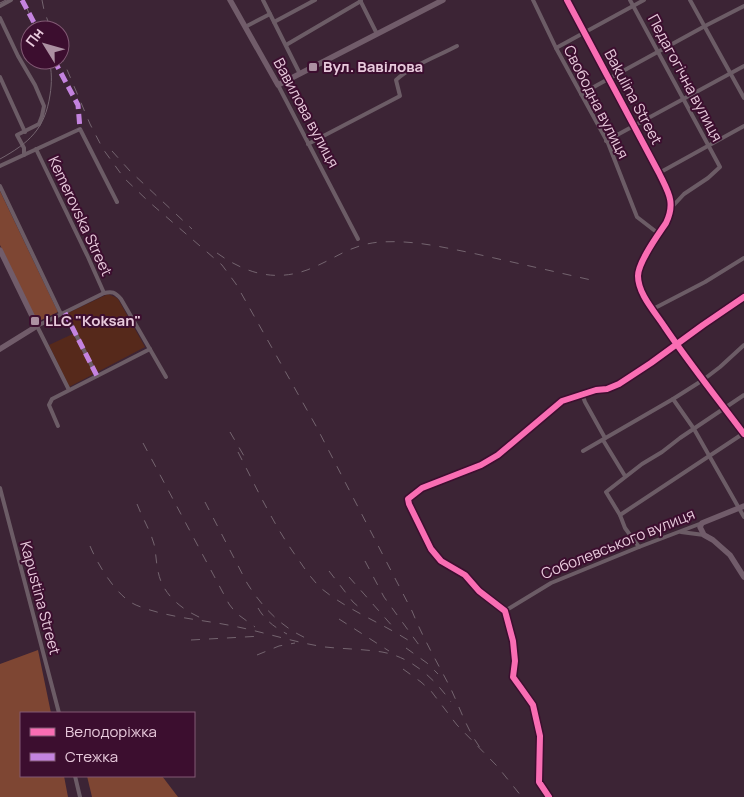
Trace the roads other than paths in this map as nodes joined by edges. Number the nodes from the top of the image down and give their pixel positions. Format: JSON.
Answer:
{"nodes":[{"id":1,"x":11,"y":0,"type":"edge"},
{"id":2,"x":230,"y":0,"type":"edge"},
{"id":3,"x":263,"y":0,"type":"edge"},
{"id":4,"x":314,"y":0,"type":"edge"},
{"id":5,"x":361,"y":0,"type":"edge"},
{"id":6,"x":443,"y":0,"type":"edge"},
{"id":7,"x":533,"y":0,"type":"edge"},
{"id":8,"x":568,"y":0,"type":"edge"},
{"id":9,"x":630,"y":0,"type":"edge"},
{"id":10,"x":644,"y":0,"type":"edge"},
{"id":11,"x":690,"y":0,"type":"edge"},
{"id":12,"x":0,"y":6,"type":"edge"},
{"id":13,"x":633,"y":6,"type":"junction"},
{"id":14,"x":744,"y":6,"type":"edge"},
{"id":15,"x":270,"y":14,"type":"junction"},
{"id":16,"x":0,"y":18,"type":"edge"},
{"id":17,"x":274,"y":22,"type":"junction"},
{"id":18,"x":705,"y":26,"type":"junction"},
{"id":19,"x":245,"y":27,"type":"junction"},
{"id":20,"x":585,"y":32,"type":"junction"},
{"id":21,"x":377,"y":34,"type":"junction"},
{"id":22,"x":286,"y":45,"type":"junction"},
{"id":23,"x":457,"y":46,"type":"dead end"},
{"id":24,"x":556,"y":48,"type":"junction"},
{"id":25,"x":658,"y":53,"type":"junction"},
{"id":26,"x":744,"y":66,"type":"edge"},
{"id":27,"x":731,"y":73,"type":"junction"},
{"id":28,"x":300,"y":74,"type":"junction"},
{"id":29,"x":0,"y":77,"type":"edge"},
{"id":30,"x":610,"y":79,"type":"junction"},
{"id":31,"x":278,"y":85,"type":"junction"},
{"id":32,"x":581,"y":94,"type":"junction"},
{"id":33,"x":744,"y":98,"type":"edge"},
{"id":34,"x":683,"y":99,"type":"junction"},
{"id":35,"x":634,"y":126,"type":"junction"},
{"id":36,"x":744,"y":126,"type":"edge"},
{"id":37,"x":24,"y":132,"type":"junction"},
{"id":38,"x":606,"y":141,"type":"junction"},
{"id":39,"x":308,"y":144,"type":"junction"},
{"id":40,"x":708,"y":146,"type":"junction"},
{"id":41,"x":36,"y":149,"type":"junction"},
{"id":42,"x":24,"y":155,"type":"junction"},
{"id":43,"x":0,"y":166,"type":"edge"},
{"id":44,"x":660,"y":173,"type":"junction"},
{"id":45,"x":0,"y":186,"type":"edge"},
{"id":46,"x":117,"y":202,"type":"dead end"},
{"id":47,"x":671,"y":208,"type":"junction"},
{"id":48,"x":659,"y":234,"type":"junction"},
{"id":49,"x":358,"y":240,"type":"dead end"},
{"id":50,"x":0,"y":250,"type":"edge"},
{"id":51,"x":744,"y":258,"type":"edge"},
{"id":52,"x":104,"y":293,"type":"junction"},
{"id":53,"x":744,"y":297,"type":"edge"},
{"id":54,"x":653,"y":309,"type":"junction"},
{"id":55,"x":63,"y":314,"type":"junction"},
{"id":56,"x":37,"y":326,"type":"junction"},
{"id":57,"x":677,"y":345,"type":"junction"},
{"id":58,"x":744,"y":345,"type":"edge"},
{"id":59,"x":0,"y":349,"type":"edge"},
{"id":60,"x":150,"y":349,"type":"junction"},
{"id":61,"x":96,"y":376,"type":"junction"},
{"id":62,"x":166,"y":377,"type":"dead end"},
{"id":63,"x":703,"y":380,"type":"junction"},
{"id":64,"x":69,"y":390,"type":"junction"},
{"id":65,"x":582,"y":394,"type":"junction"},
{"id":66,"x":744,"y":395,"type":"edge"},
{"id":67,"x":673,"y":399,"type":"junction"},
{"id":68,"x":724,"y":408,"type":"junction"},
{"id":69,"x":58,"y":426,"type":"dead end"},
{"id":70,"x":694,"y":429,"type":"junction"},
{"id":71,"x":744,"y":433,"type":"edge"},
{"id":72,"x":604,"y":439,"type":"junction"},
{"id":73,"x":583,"y":451,"type":"dead end"},
{"id":74,"x":709,"y":457,"type":"junction"},
{"id":75,"x":625,"y":476,"type":"junction"},
{"id":76,"x":0,"y":488,"type":"edge"},
{"id":77,"x":742,"y":507,"type":"edge"},
{"id":78,"x":620,"y":516,"type":"junction"},
{"id":79,"x":744,"y":517,"type":"edge"},
{"id":80,"x":702,"y":523,"type":"junction"},
{"id":81,"x":680,"y":532,"type":"junction"},
{"id":82,"x":704,"y":535,"type":"junction"},
{"id":83,"x":639,"y":546,"type":"junction"},
{"id":84,"x":744,"y":577,"type":"edge"},
{"id":85,"x":505,"y":611,"type":"junction"},
{"id":86,"x":59,"y":712,"type":"edge"},
{"id":87,"x":75,"y":777,"type":"edge"},
{"id":88,"x":80,"y":797,"type":"edge"},
{"id":89,"x":549,"y":797,"type":"edge"}],
"edges":[{"from":1,"to":12,"type":"street"},
{"from":2,"to":19,"type":"street","name":"Вавилова вулиця"},
{"from":3,"to":15,"type":"street"},
{"from":4,"to":17,"type":"street"},
{"from":5,"to":21,"type":"street"},
{"from":5,"to":22,"type":"street"},
{"from":6,"to":21,"type":"street"},
{"from":7,"to":24,"type":"street","name":"Свободна вулиця"},
{"from":8,"to":20,"type":"street","name":"Bakulina Street"},
{"from":9,"to":13,"type":"street","name":"Педагогічна вулиця"},
{"from":10,"to":13,"type":"street"},
{"from":11,"to":18,"type":"street"},
{"from":13,"to":20,"type":"street"},
{"from":13,"to":25,"type":"street","name":"Педагогічна вулиця"},
{"from":14,"to":18,"type":"street"},
{"from":15,"to":17,"type":"street"},
{"from":15,"to":19,"type":"street"},
{"from":16,"to":37,"type":"street"},
{"from":17,"to":22,"type":"street"},
{"from":18,"to":25,"type":"street"},
{"from":18,"to":27,"type":"street"},
{"from":19,"to":31,"type":"street","name":"Вавилова вулиця"},
{"from":20,"to":24,"type":"street"},
{"from":20,"to":30,"type":"street","name":"Bakulina Street"},
{"from":21,"to":28,"type":"street"},
{"from":22,"to":28,"type":"street"},
{"from":23,"to":39,"type":"street"},
{"from":24,"to":32,"type":"street","name":"Свободна вулиця"},
{"from":25,"to":30,"type":"street"},
{"from":25,"to":34,"type":"street","name":"Педагогічна вулиця"},
{"from":26,"to":27,"type":"street"},
{"from":27,"to":33,"type":"street"},
{"from":27,"to":34,"type":"street"},
{"from":28,"to":31,"type":"street"},
{"from":29,"to":37,"type":"street"},
{"from":30,"to":32,"type":"street"},
{"from":30,"to":35,"type":"street","name":"Bakulina Street"},
{"from":31,"to":39,"type":"street","name":"Вавилова вулиця"},
{"from":32,"to":38,"type":"street","name":"Свободна вулиця"},
{"from":34,"to":35,"type":"street"},
{"from":34,"to":40,"type":"street","name":"Педагогічна вулиця"},
{"from":35,"to":38,"type":"street"},
{"from":35,"to":44,"type":"street","name":"Bakulina Street"},
{"from":36,"to":40,"type":"street"},
{"from":37,"to":42,"type":"street","name":"Kemerovska Street"},
{"from":38,"to":48,"type":"street","name":"Свободна вулиця"},
{"from":39,"to":49,"type":"street","name":"Вавилова вулиця"},
{"from":40,"to":44,"type":"street"},
{"from":40,"to":47,"type":"street","name":"Педагогічна вулиця"},
{"from":41,"to":42,"type":"street"},
{"from":41,"to":46,"type":"street"},
{"from":41,"to":52,"type":"street","name":"Kemerovska Street"},
{"from":42,"to":43,"type":"street"},
{"from":44,"to":47,"type":"street","name":"Bakulina Street"},
{"from":45,"to":55,"type":"street"},
{"from":47,"to":48,"type":"street"},
{"from":48,"to":54,"type":"street"},
{"from":50,"to":56,"type":"street"},
{"from":51,"to":54,"type":"street"},
{"from":52,"to":55,"type":"street"},
{"from":52,"to":60,"type":"street"},
{"from":53,"to":57,"type":"street"},
{"from":54,"to":57,"type":"street"},
{"from":55,"to":56,"type":"street"},
{"from":55,"to":61,"type":"street"},
{"from":56,"to":59,"type":"street"},
{"from":56,"to":64,"type":"street"},
{"from":57,"to":63,"type":"street"},
{"from":57,"to":65,"type":"street"},
{"from":58,"to":63,"type":"street"},
{"from":60,"to":61,"type":"street"},
{"from":60,"to":62,"type":"street"},
{"from":61,"to":64,"type":"street"},
{"from":63,"to":67,"type":"street"},
{"from":63,"to":68,"type":"street"},
{"from":64,"to":69,"type":"street"},
{"from":65,"to":72,"type":"street"},
{"from":65,"to":85,"type":"street"},
{"from":66,"to":68,"type":"street"},
{"from":67,"to":70,"type":"street"},
{"from":67,"to":72,"type":"street"},
{"from":68,"to":70,"type":"street"},
{"from":68,"to":71,"type":"street"},
{"from":70,"to":74,"type":"street"},
{"from":70,"to":75,"type":"street"},
{"from":71,"to":74,"type":"street"},
{"from":72,"to":73,"type":"street"},
{"from":72,"to":75,"type":"street"},
{"from":74,"to":77,"type":"street"},
{"from":74,"to":78,"type":"street"},
{"from":75,"to":78,"type":"street"},
{"from":76,"to":86,"type":"street","name":"Kapustina Street"},
{"from":77,"to":79,"type":"street"},
{"from":77,"to":80,"type":"street","name":"Соболевського вулиця"},
{"from":78,"to":83,"type":"street"},
{"from":80,"to":81,"type":"street","name":"Соболевського вулиця"},
{"from":80,"to":82,"type":"street"},
{"from":81,"to":82,"type":"street"},
{"from":81,"to":83,"type":"street","name":"Соболевського вулиця"},
{"from":82,"to":84,"type":"street"},
{"from":83,"to":85,"type":"street","name":"Соболевського вулиця"},
{"from":85,"to":89,"type":"street"},
{"from":87,"to":88,"type":"street"}]}
